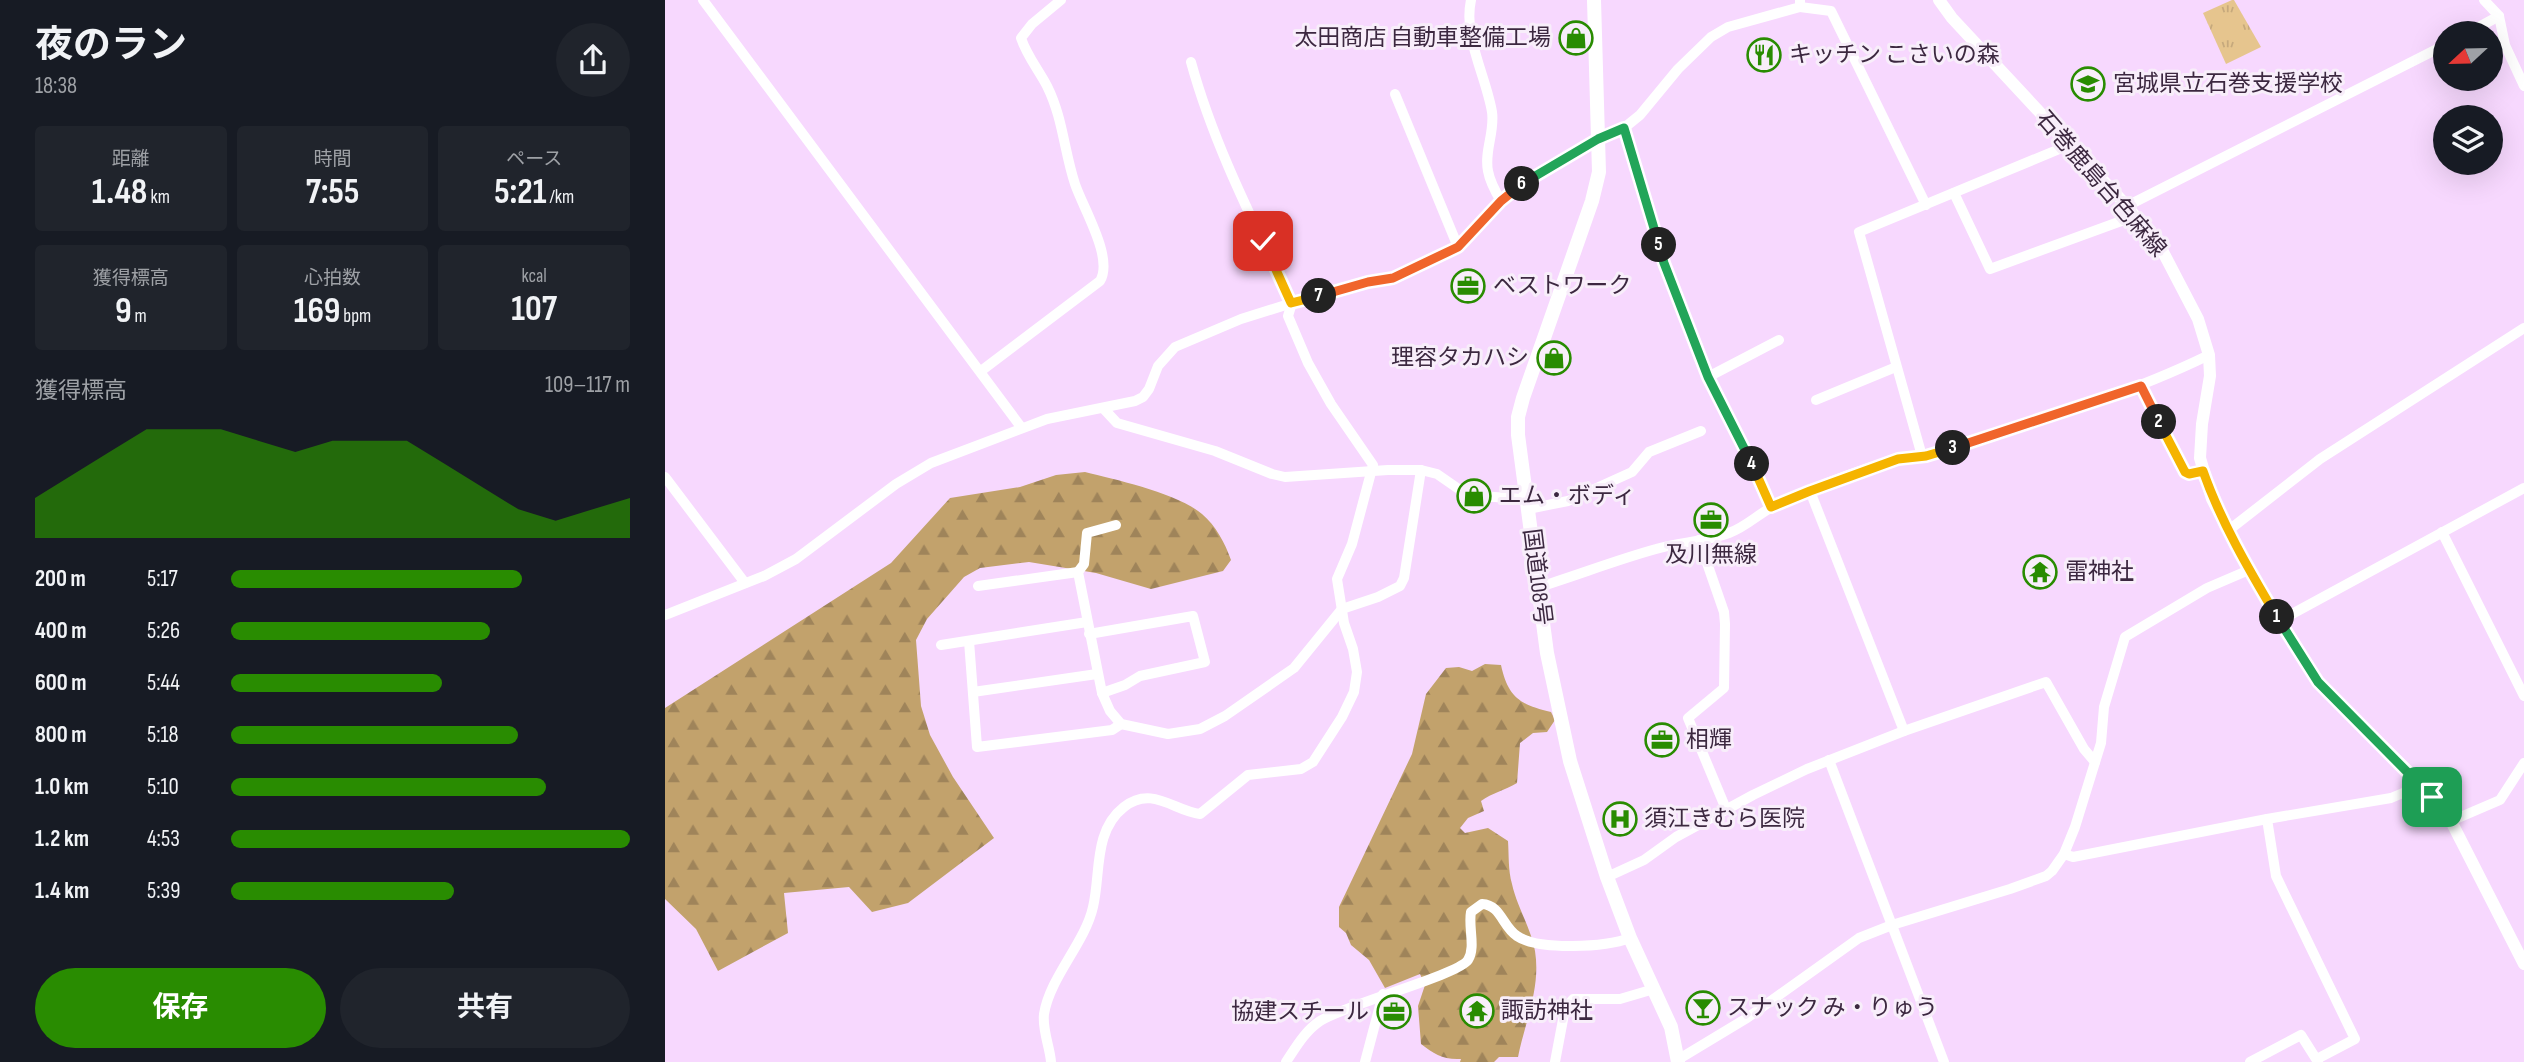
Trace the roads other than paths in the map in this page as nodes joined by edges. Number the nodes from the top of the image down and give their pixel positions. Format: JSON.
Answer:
{"nodes":[{"id":1,"x":703,"y":0,"type":"edge"},
{"id":2,"x":1061,"y":0,"type":"edge"},
{"id":3,"x":1471,"y":0,"type":"edge"},
{"id":4,"x":1594,"y":0,"type":"edge"},
{"id":5,"x":1939,"y":0,"type":"edge"},
{"id":6,"x":2484,"y":0,"type":"edge"},
{"id":7,"x":1802,"y":2,"type":"edge"},
{"id":8,"x":2499,"y":16,"type":"junction"},
{"id":9,"x":2490,"y":21,"type":"edge"},
{"id":10,"x":2433,"y":51,"type":"edge"},
{"id":11,"x":1191,"y":62,"type":"dead end"},
{"id":12,"x":2524,"y":86,"type":"edge"},
{"id":13,"x":1395,"y":94,"type":"dead end"},
{"id":14,"x":1624,"y":128,"type":"junction"},
{"id":15,"x":1598,"y":139,"type":"junction"},
{"id":16,"x":2069,"y":145,"type":"junction"},
{"id":17,"x":1954,"y":193,"type":"junction"},
{"id":18,"x":1501,"y":201,"type":"junction"},
{"id":19,"x":1926,"y":205,"type":"junction"},
{"id":20,"x":2127,"y":206,"type":"junction"},
{"id":21,"x":2135,"y":216,"type":"junction"},
{"id":22,"x":1458,"y":247,"type":"junction"},
{"id":23,"x":1291,"y":303,"type":"junction"},
{"id":24,"x":2524,"y":328,"type":"edge"},
{"id":25,"x":2513,"y":335,"type":"junction"},
{"id":26,"x":1779,"y":340,"type":"dead end"},
{"id":27,"x":2524,"y":341,"type":"edge"},
{"id":28,"x":2209,"y":355,"type":"junction"},
{"id":29,"x":1896,"y":368,"type":"junction"},
{"id":30,"x":981,"y":371,"type":"junction"},
{"id":31,"x":1708,"y":377,"type":"junction"},
{"id":32,"x":2141,"y":386,"type":"junction"},
{"id":33,"x":1816,"y":400,"type":"dead end"},
{"id":34,"x":1103,"y":408,"type":"junction"},
{"id":35,"x":1021,"y":427,"type":"junction"},
{"id":36,"x":1702,"y":431,"type":"dead end"},
{"id":37,"x":1922,"y":456,"type":"junction"},
{"id":38,"x":1421,"y":470,"type":"junction"},
{"id":39,"x":2203,"y":471,"type":"junction"},
{"id":40,"x":1372,"y":472,"type":"junction"},
{"id":41,"x":665,"y":477,"type":"edge"},
{"id":42,"x":2524,"y":488,"type":"edge"},
{"id":43,"x":1810,"y":491,"type":"junction"},
{"id":44,"x":1528,"y":504,"type":"junction"},
{"id":45,"x":1771,"y":507,"type":"junction"},
{"id":46,"x":1116,"y":525,"type":"dead end"},
{"id":47,"x":2229,"y":530,"type":"junction"},
{"id":48,"x":2442,"y":532,"type":"junction"},
{"id":49,"x":1699,"y":540,"type":"junction"},
{"id":50,"x":2249,"y":570,"type":"junction"},
{"id":51,"x":1078,"y":572,"type":"junction"},
{"id":52,"x":745,"y":583,"type":"junction"},
{"id":53,"x":978,"y":586,"type":"dead end"},
{"id":54,"x":1539,"y":587,"type":"junction"},
{"id":55,"x":1342,"y":609,"type":"junction"},
{"id":56,"x":665,"y":615,"type":"edge"},
{"id":57,"x":2279,"y":621,"type":"junction"},
{"id":58,"x":1087,"y":622,"type":"junction"},
{"id":59,"x":1089,"y":634,"type":"junction"},
{"id":60,"x":969,"y":641,"type":"junction"},
{"id":61,"x":941,"y":645,"type":"dead end"},
{"id":62,"x":1097,"y":674,"type":"junction"},
{"id":63,"x":973,"y":692,"type":"junction"},
{"id":64,"x":1102,"y":693,"type":"junction"},
{"id":65,"x":2524,"y":696,"type":"edge"},
{"id":66,"x":1121,"y":724,"type":"junction"},
{"id":67,"x":1904,"y":731,"type":"junction"},
{"id":68,"x":1829,"y":761,"type":"junction"},
{"id":69,"x":2095,"y":762,"type":"junction"},
{"id":70,"x":2524,"y":763,"type":"edge"},
{"id":71,"x":2422,"y":785,"type":"junction"},
{"id":72,"x":1726,"y":809,"type":"junction"},
{"id":73,"x":2267,"y":819,"type":"junction"},
{"id":74,"x":2451,"y":821,"type":"junction"},
{"id":75,"x":2064,"y":854,"type":"junction"},
{"id":76,"x":1607,"y":877,"type":"junction"},
{"id":77,"x":1892,"y":925,"type":"junction"},
{"id":78,"x":1630,"y":937,"type":"junction"},
{"id":79,"x":2524,"y":964,"type":"edge"},
{"id":80,"x":1654,"y":989,"type":"junction"},
{"id":81,"x":1383,"y":994,"type":"junction"},
{"id":82,"x":2318,"y":1060,"type":"edge"},
{"id":83,"x":1683,"y":1061,"type":"edge"},
{"id":84,"x":1051,"y":1062,"type":"edge"},
{"id":85,"x":1286,"y":1062,"type":"edge"},
{"id":86,"x":1366,"y":1062,"type":"edge"},
{"id":87,"x":1555,"y":1062,"type":"edge"},
{"id":88,"x":1944,"y":1062,"type":"edge"},
{"id":89,"x":2250,"y":1062,"type":"edge"}],
"edges":[{"from":1,"to":30,"type":"street"},
{"from":2,"to":30,"type":"street"},
{"from":3,"to":18,"type":"street"},
{"from":4,"to":15,"type":"highway","name":"国道108号"},
{"from":5,"to":16,"type":"main road","name":"石巻鹿島台色麻線"},
{"from":6,"to":8,"type":"street"},
{"from":7,"to":14,"type":"street"},
{"from":7,"to":19,"type":"street"},
{"from":8,"to":9,"type":"street"},
{"from":8,"to":12,"type":"street"},
{"from":10,"to":20,"type":"street"},
{"from":11,"to":23,"type":"street"},
{"from":13,"to":22,"type":"street"},
{"from":14,"to":15,"type":"street"},
{"from":14,"to":31,"type":"street"},
{"from":15,"to":18,"type":"street"},
{"from":15,"to":44,"type":"highway","name":"国道108号"},
{"from":16,"to":17,"type":"street"},
{"from":16,"to":20,"type":"main road","name":"石巻鹿島台色麻線"},
{"from":17,"to":19,"type":"street"},
{"from":17,"to":21,"type":"street"},
{"from":18,"to":22,"type":"street"},
{"from":19,"to":29,"type":"street"},
{"from":20,"to":21,"type":"main road","name":"石巻鹿島台色麻線"},
{"from":21,"to":28,"type":"main road","name":"石巻鹿島台色麻線"},
{"from":22,"to":23,"type":"street"},
{"from":23,"to":34,"type":"street"},
{"from":23,"to":40,"type":"street"},
{"from":24,"to":25,"type":"street"},
{"from":25,"to":27,"type":"street"},
{"from":25,"to":47,"type":"street"},
{"from":26,"to":31,"type":"street"},
{"from":28,"to":32,"type":"street"},
{"from":28,"to":39,"type":"main road","name":"石巻鹿島台色麻線"},
{"from":29,"to":33,"type":"street"},
{"from":29,"to":37,"type":"street"},
{"from":30,"to":35,"type":"street"},
{"from":31,"to":45,"type":"street"},
{"from":32,"to":37,"type":"street"},
{"from":32,"to":39,"type":"street"},
{"from":34,"to":35,"type":"street"},
{"from":34,"to":40,"type":"street"},
{"from":35,"to":52,"type":"street"},
{"from":36,"to":44,"type":"street"},
{"from":37,"to":43,"type":"street"},
{"from":38,"to":40,"type":"street"},
{"from":38,"to":44,"type":"street"},
{"from":38,"to":55,"type":"street"},
{"from":39,"to":47,"type":"main road","name":"石巻鹿島台色麻線"},
{"from":40,"to":55,"type":"street"},
{"from":41,"to":52,"type":"street"},
{"from":42,"to":48,"type":"street"},
{"from":43,"to":45,"type":"street"},
{"from":43,"to":67,"type":"street"},
{"from":44,"to":54,"type":"highway","name":"国道108号"},
{"from":45,"to":49,"type":"street"},
{"from":46,"to":51,"type":"street"},
{"from":47,"to":50,"type":"main road","name":"石巻鹿島台色麻線"},
{"from":48,"to":57,"type":"street"},
{"from":48,"to":65,"type":"street"},
{"from":49,"to":54,"type":"street"},
{"from":49,"to":72,"type":"street"},
{"from":50,"to":57,"type":"main road","name":"石巻鹿島台色麻線"},
{"from":50,"to":69,"type":"street"},
{"from":51,"to":53,"type":"street"},
{"from":51,"to":58,"type":"street"},
{"from":52,"to":56,"type":"street"},
{"from":54,"to":76,"type":"highway","name":"国道108号"},
{"from":55,"to":66,"type":"street"},
{"from":55,"to":84,"type":"street"},
{"from":57,"to":71,"type":"main road","name":"石巻鹿島台色麻線"},
{"from":58,"to":59,"type":"street"},
{"from":58,"to":60,"type":"street"},
{"from":59,"to":62,"type":"street"},
{"from":59,"to":64,"type":"street"},
{"from":60,"to":61,"type":"street"},
{"from":60,"to":63,"type":"street"},
{"from":62,"to":63,"type":"street"},
{"from":62,"to":64,"type":"street"},
{"from":63,"to":66,"type":"street"},
{"from":64,"to":66,"type":"street"},
{"from":67,"to":68,"type":"street"},
{"from":67,"to":69,"type":"street"},
{"from":68,"to":72,"type":"street"},
{"from":68,"to":77,"type":"street"},
{"from":69,"to":75,"type":"street"},
{"from":70,"to":74,"type":"street"},
{"from":71,"to":73,"type":"street"},
{"from":71,"to":74,"type":"main road","name":"石巻鹿島台色麻線"},
{"from":72,"to":76,"type":"street"},
{"from":73,"to":75,"type":"street"},
{"from":73,"to":82,"type":"street"},
{"from":74,"to":79,"type":"main road","name":"石巻鹿島台色麻線"},
{"from":75,"to":77,"type":"street"},
{"from":76,"to":78,"type":"highway","name":"国道108号"},
{"from":77,"to":83,"type":"street"},
{"from":77,"to":88,"type":"street"},
{"from":78,"to":80,"type":"highway","name":"国道108号"},
{"from":78,"to":81,"type":"street"},
{"from":80,"to":83,"type":"highway","name":"国道108号"},
{"from":80,"to":87,"type":"street"},
{"from":81,"to":85,"type":"street"},
{"from":81,"to":86,"type":"street"},
{"from":82,"to":89,"type":"street"}]}
